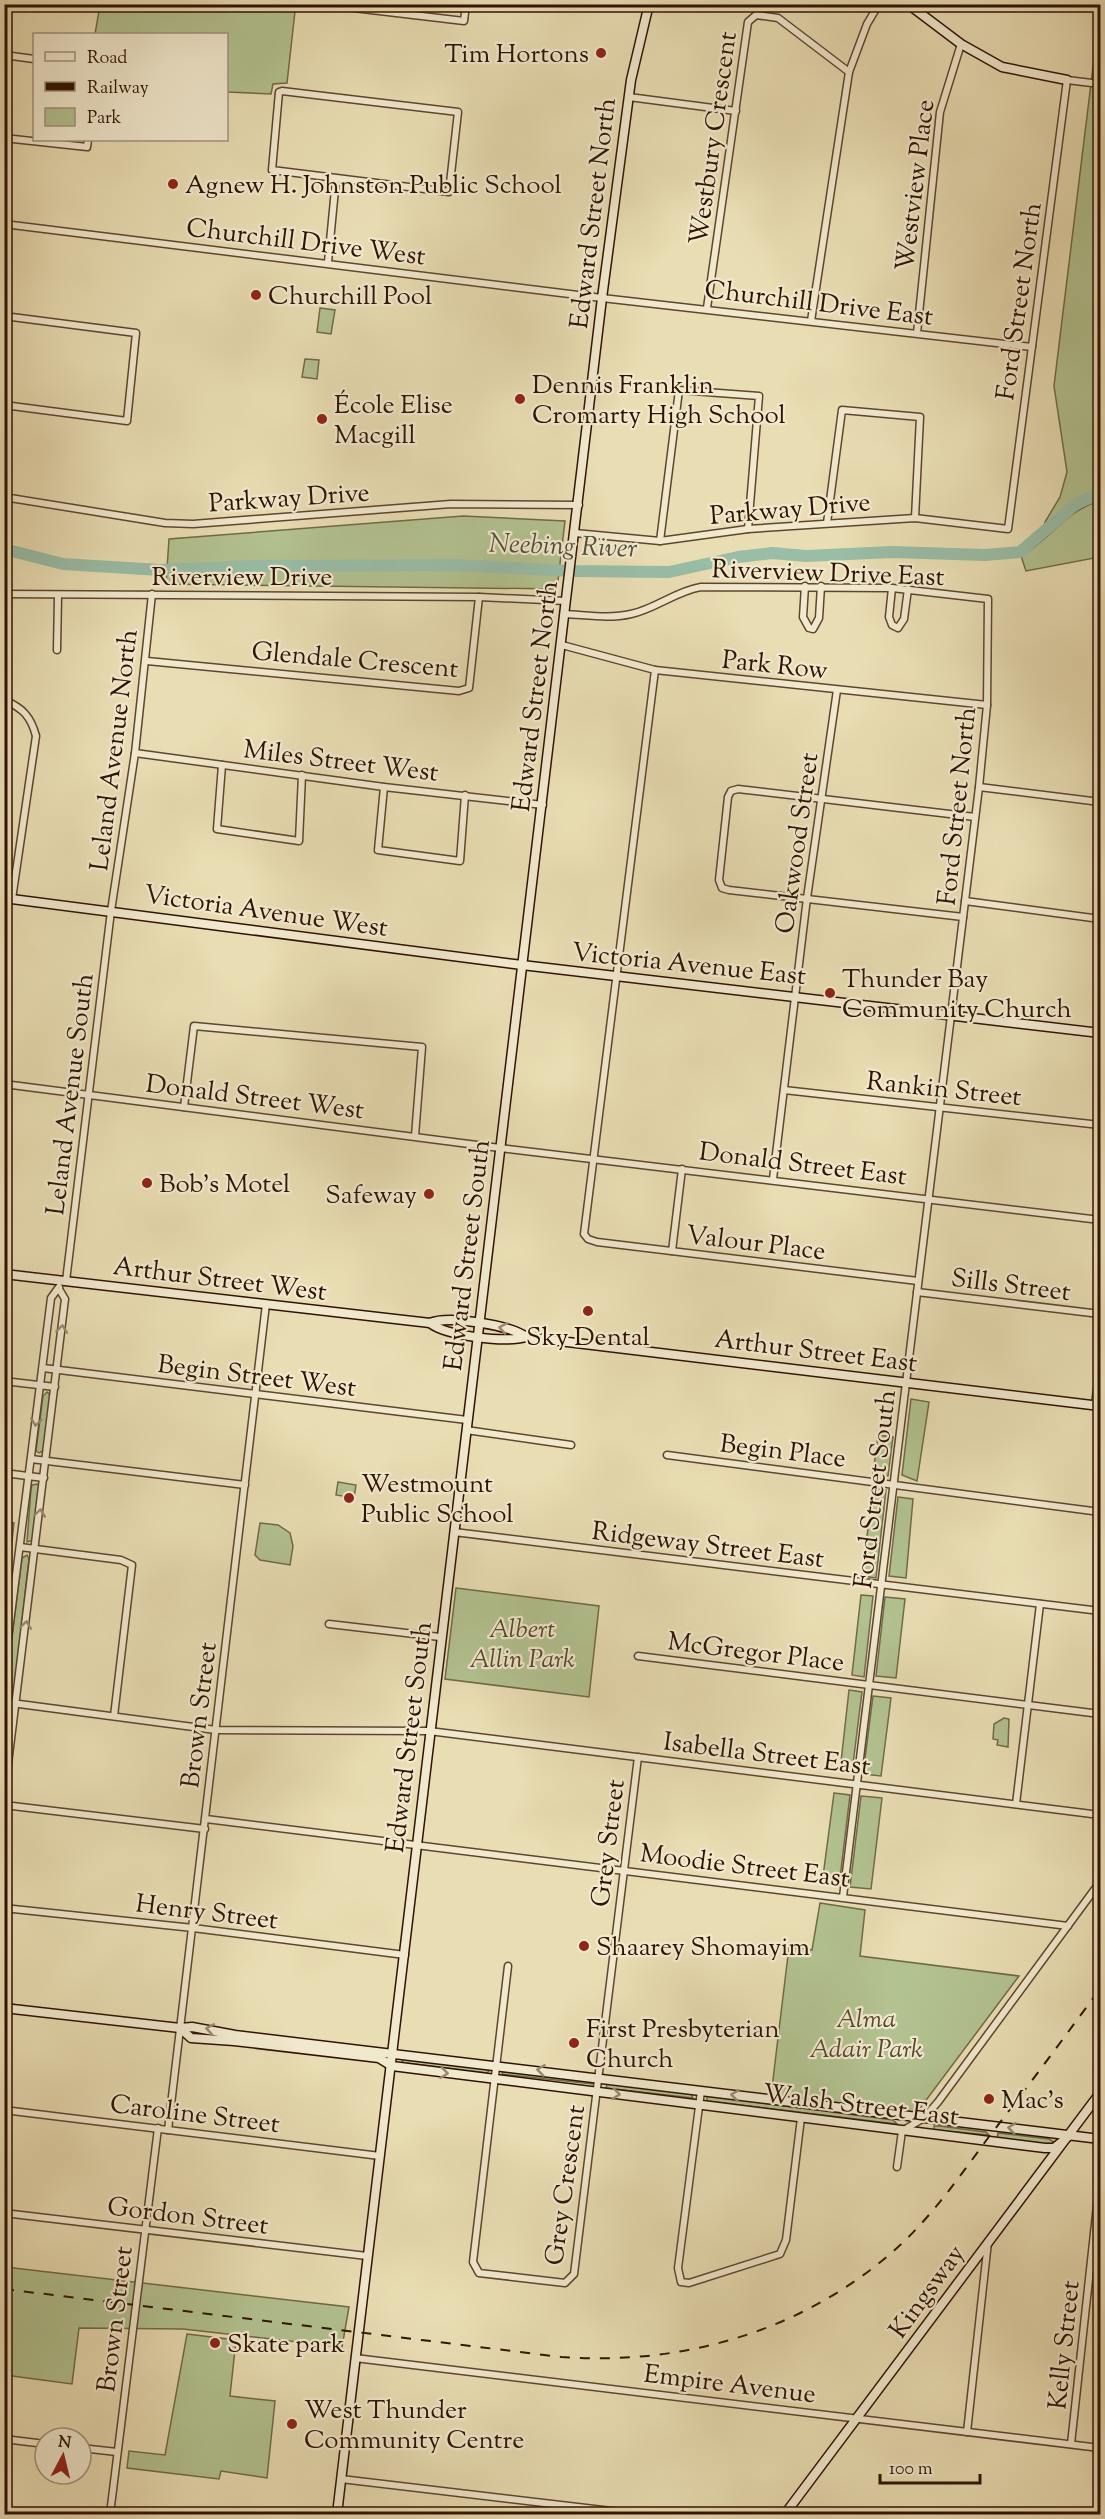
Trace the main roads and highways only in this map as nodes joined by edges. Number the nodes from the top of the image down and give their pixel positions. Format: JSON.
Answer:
{"nodes":[{"id":1,"x":649,"y":4,"type":"edge"},
{"id":2,"x":908,"y":4,"type":"edge"},
{"id":3,"x":1067,"y":80,"type":"road end"},
{"id":4,"x":8,"y":899,"type":"edge"},
{"id":5,"x":522,"y":965,"type":"junction"},
{"id":6,"x":1101,"y":1033,"type":"edge"},
{"id":7,"x":4,"y":1274,"type":"edge"},
{"id":8,"x":430,"y":1323,"type":"junction"},
{"id":9,"x":478,"y":1324,"type":"junction"},
{"id":10,"x":477,"y":1336,"type":"junction"},
{"id":11,"x":526,"y":1337,"type":"junction"},
{"id":12,"x":1098,"y":1406,"type":"edge"},
{"id":13,"x":4,"y":2008,"type":"edge"},
{"id":14,"x":180,"y":2028,"type":"junction"},
{"id":15,"x":393,"y":2054,"type":"junction"},
{"id":16,"x":392,"y":2066,"type":"junction"},
{"id":17,"x":1101,"y":2093,"type":"edge"},
{"id":18,"x":1070,"y":2135,"type":"junction"},
{"id":19,"x":1101,"y":2139,"type":"edge"},
{"id":20,"x":337,"y":2514,"type":"edge"},
{"id":21,"x":785,"y":2514,"type":"edge"}],
"edges":[{"from":1,"to":5,"type":"main road","name":"Edward Street North"},
{"from":2,"to":3,"type":"main road"},
{"from":4,"to":5,"type":"main road","name":"Victoria Avenue West"},
{"from":5,"to":6,"type":"main road","name":"Victoria Avenue East"},
{"from":5,"to":9,"type":"main road","name":"Edward Street South"},
{"from":7,"to":8,"type":"main road","name":"Arthur Street West"},
{"from":8,"to":9,"type":"main road","name":"Arthur Street West"},
{"from":8,"to":10,"type":"main road","name":"Arthur Street West"},
{"from":9,"to":10,"type":"main road","name":"Edward Street South"},
{"from":11,"to":9,"type":"main road","name":"Arthur Street East","one_way":true},
{"from":10,"to":11,"type":"main road","name":"Arthur Street East"},
{"from":10,"to":15,"type":"main road","name":"Edward Street South"},
{"from":11,"to":12,"type":"main road","name":"Arthur Street East"},
{"from":13,"to":14,"type":"main road"},
{"from":15,"to":14,"type":"main road","name":"Walsh Street East","one_way":true},
{"from":14,"to":16,"type":"main road","name":"Walsh Street East"},
{"from":15,"to":16,"type":"main road","name":"Edward Street South"},
{"from":18,"to":15,"type":"main road","name":"Walsh Street East","one_way":true},
{"from":16,"to":18,"type":"main road","name":"Walsh Street East","one_way":true},
{"from":16,"to":20,"type":"main road","name":"Edward Street South"},
{"from":17,"to":18,"type":"main road","name":"Kingsway"},
{"from":18,"to":19,"type":"main road","name":"Walsh Street East"},
{"from":18,"to":21,"type":"main road","name":"Kingsway"}]}
